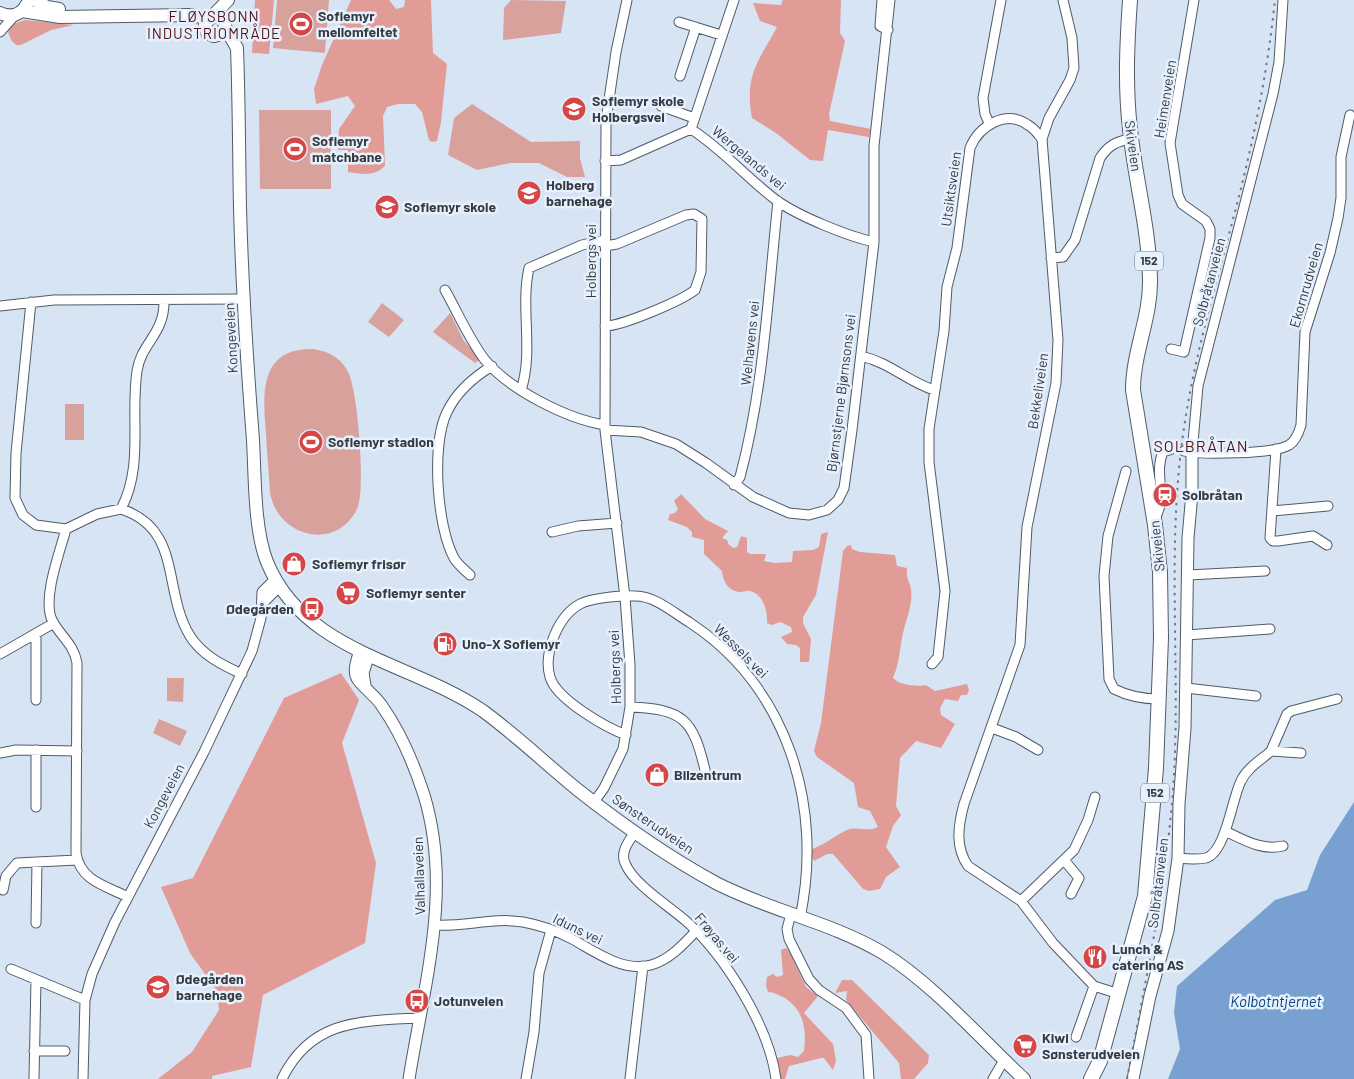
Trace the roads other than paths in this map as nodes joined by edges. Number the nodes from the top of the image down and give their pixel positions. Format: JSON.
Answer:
{"nodes":[{"id":1,"x":35,"y":0,"type":"edge"},
{"id":2,"x":228,"y":0,"type":"edge"},
{"id":3,"x":235,"y":0,"type":"edge"},
{"id":4,"x":627,"y":0,"type":"edge"},
{"id":5,"x":734,"y":0,"type":"edge"},
{"id":6,"x":882,"y":0,"type":"edge"},
{"id":7,"x":890,"y":0,"type":"edge"},
{"id":8,"x":1001,"y":0,"type":"edge"},
{"id":9,"x":1063,"y":0,"type":"edge"},
{"id":10,"x":1130,"y":0,"type":"edge"},
{"id":11,"x":1194,"y":0,"type":"edge"},
{"id":12,"x":1283,"y":0,"type":"edge"},
{"id":13,"x":22,"y":9,"type":"edge"},
{"id":14,"x":0,"y":13,"type":"edge"},
{"id":15,"x":81,"y":15,"type":"junction"},
{"id":16,"x":679,"y":22,"type":"dead end"},
{"id":17,"x":216,"y":25,"type":"junction"},
{"id":18,"x":696,"y":27,"type":"junction"},
{"id":19,"x":888,"y":30,"type":"junction"},
{"id":20,"x":0,"y":32,"type":"edge"},
{"id":21,"x":721,"y":35,"type":"junction"},
{"id":22,"x":680,"y":76,"type":"dead end"},
{"id":23,"x":661,"y":106,"type":"dead end"},
{"id":24,"x":1350,"y":115,"type":"dead end"},
{"id":25,"x":694,"y":118,"type":"junction"},
{"id":26,"x":988,"y":123,"type":"junction"},
{"id":27,"x":691,"y":129,"type":"junction"},
{"id":28,"x":1042,"y":139,"type":"junction"},
{"id":29,"x":1131,"y":139,"type":"junction"},
{"id":30,"x":605,"y":161,"type":"junction"},
{"id":31,"x":778,"y":201,"type":"junction"},
{"id":32,"x":874,"y":242,"type":"junction"},
{"id":33,"x":605,"y":243,"type":"junction"},
{"id":34,"x":1051,"y":258,"type":"junction"},
{"id":35,"x":445,"y":290,"type":"dead end"},
{"id":36,"x":244,"y":299,"type":"junction"},
{"id":37,"x":164,"y":300,"type":"junction"},
{"id":38,"x":31,"y":302,"type":"junction"},
{"id":39,"x":0,"y":306,"type":"edge"},
{"id":40,"x":605,"y":326,"type":"junction"},
{"id":41,"x":1171,"y":349,"type":"dead end"},
{"id":42,"x":861,"y":356,"type":"junction"},
{"id":43,"x":492,"y":366,"type":"junction"},
{"id":44,"x":521,"y":390,"type":"junction"},
{"id":45,"x":934,"y":390,"type":"junction"},
{"id":46,"x":605,"y":428,"type":"junction"},
{"id":47,"x":1172,"y":449,"type":"dead end"},
{"id":48,"x":1276,"y":449,"type":"junction"},
{"id":49,"x":1188,"y":452,"type":"junction"},
{"id":50,"x":1126,"y":472,"type":"dead end"},
{"id":51,"x":734,"y":485,"type":"junction"},
{"id":52,"x":1328,"y":506,"type":"dead end"},
{"id":53,"x":121,"y":509,"type":"junction"},
{"id":54,"x":1272,"y":511,"type":"junction"},
{"id":55,"x":1154,"y":519,"type":"junction"},
{"id":56,"x":616,"y":524,"type":"junction"},
{"id":57,"x":66,"y":529,"type":"junction"},
{"id":58,"x":552,"y":532,"type":"dead end"},
{"id":59,"x":1327,"y":545,"type":"dead end"},
{"id":60,"x":1265,"y":571,"type":"dead end"},
{"id":61,"x":470,"y":575,"type":"dead end"},
{"id":62,"x":1188,"y":575,"type":"junction"},
{"id":63,"x":278,"y":582,"type":"junction"},
{"id":64,"x":625,"y":597,"type":"junction"},
{"id":65,"x":54,"y":623,"type":"junction"},
{"id":66,"x":1270,"y":629,"type":"dead end"},
{"id":67,"x":36,"y":634,"type":"junction"},
{"id":68,"x":1186,"y":635,"type":"junction"},
{"id":69,"x":0,"y":654,"type":"edge"},
{"id":70,"x":364,"y":655,"type":"junction"},
{"id":71,"x":932,"y":664,"type":"dead end"},
{"id":72,"x":242,"y":674,"type":"junction"},
{"id":73,"x":1186,"y":688,"type":"junction"},
{"id":74,"x":1256,"y":696,"type":"dead end"},
{"id":75,"x":1159,"y":699,"type":"junction"},
{"id":76,"x":1337,"y":699,"type":"dead end"},
{"id":77,"x":36,"y":700,"type":"dead end"},
{"id":78,"x":630,"y":707,"type":"junction"},
{"id":79,"x":992,"y":728,"type":"junction"},
{"id":80,"x":626,"y":735,"type":"junction"},
{"id":81,"x":36,"y":750,"type":"junction"},
{"id":82,"x":1038,"y":750,"type":"dead end"},
{"id":83,"x":77,"y":751,"type":"junction"},
{"id":84,"x":1271,"y":751,"type":"junction"},
{"id":85,"x":0,"y":753,"type":"edge"},
{"id":86,"x":1301,"y":753,"type":"dead end"},
{"id":87,"x":705,"y":770,"type":"dead end"},
{"id":88,"x":1095,"y":797,"type":"dead end"},
{"id":89,"x":594,"y":802,"type":"junction"},
{"id":90,"x":36,"y":807,"type":"dead end"},
{"id":91,"x":1225,"y":831,"type":"junction"},
{"id":92,"x":635,"y":832,"type":"junction"},
{"id":93,"x":1283,"y":846,"type":"dead end"},
{"id":94,"x":1178,"y":858,"type":"junction"},
{"id":95,"x":77,"y":860,"type":"junction"},
{"id":96,"x":1064,"y":860,"type":"junction"},
{"id":97,"x":36,"y":862,"type":"junction"},
{"id":98,"x":2,"y":888,"type":"edge"},
{"id":99,"x":1071,"y":894,"type":"dead end"},
{"id":100,"x":128,"y":898,"type":"junction"},
{"id":101,"x":1021,"y":901,"type":"junction"},
{"id":102,"x":795,"y":916,"type":"junction"},
{"id":103,"x":36,"y":923,"type":"dead end"},
{"id":104,"x":436,"y":925,"type":"junction"},
{"id":105,"x":552,"y":930,"type":"junction"},
{"id":106,"x":696,"y":932,"type":"junction"},
{"id":107,"x":643,"y":966,"type":"junction"},
{"id":108,"x":11,"y":969,"type":"dead end"},
{"id":109,"x":36,"y":980,"type":"junction"},
{"id":110,"x":1094,"y":986,"type":"junction"},
{"id":111,"x":1119,"y":994,"type":"junction"},
{"id":112,"x":85,"y":1000,"type":"junction"},
{"id":113,"x":420,"y":1018,"type":"junction"},
{"id":114,"x":1076,"y":1038,"type":"dead end"},
{"id":115,"x":34,"y":1051,"type":"junction"},
{"id":116,"x":65,"y":1051,"type":"dead end"},
{"id":117,"x":1004,"y":1060,"type":"junction"},
{"id":118,"x":1100,"y":1061,"type":"junction"},
{"id":119,"x":34,"y":1079,"type":"edge"},
{"id":120,"x":83,"y":1079,"type":"edge"},
{"id":121,"x":282,"y":1079,"type":"edge"},
{"id":122,"x":409,"y":1079,"type":"edge"},
{"id":123,"x":526,"y":1079,"type":"edge"},
{"id":124,"x":630,"y":1079,"type":"edge"},
{"id":125,"x":776,"y":1079,"type":"edge"},
{"id":126,"x":869,"y":1079,"type":"edge"},
{"id":127,"x":993,"y":1079,"type":"edge"},
{"id":128,"x":1024,"y":1079,"type":"edge"},
{"id":129,"x":1091,"y":1079,"type":"edge"},
{"id":130,"x":1098,"y":1079,"type":"edge"},
{"id":131,"x":1134,"y":1079,"type":"edge"}],
"edges":[{"from":1,"to":15,"type":"main road"},
{"from":2,"to":17,"type":"main road"},
{"from":3,"to":17,"type":"main road"},
{"from":4,"to":30,"type":"street","name":"Holbergs vei"},
{"from":5,"to":21,"type":"street"},
{"from":6,"to":19,"type":"street","name":"Bjørnstjerne Bjørnsons vei"},
{"from":7,"to":19,"type":"street","name":"Bjørnstjerne Bjørnsons vei"},
{"from":8,"to":26,"type":"street"},
{"from":9,"to":28,"type":"street","name":"Bekkeliveien"},
{"from":10,"to":29,"type":"main road","name":"Skiveien","number":"152"},
{"from":11,"to":41,"type":"street","name":"Heimenveien"},
{"from":12,"to":49,"type":"street","name":"Solbråtanveien"},
{"from":13,"to":14,"type":"main road"},
{"from":13,"to":15,"type":"main road"},
{"from":13,"to":20,"type":"street"},
{"from":15,"to":17,"type":"main road"},
{"from":16,"to":18,"type":"street"},
{"from":17,"to":36,"type":"main road","name":"Kongeveien"},
{"from":18,"to":21,"type":"street"},
{"from":18,"to":22,"type":"street"},
{"from":19,"to":32,"type":"street","name":"Bjørnstjerne Bjørnsons vei"},
{"from":21,"to":25,"type":"street"},
{"from":23,"to":25,"type":"street"},
{"from":24,"to":48,"type":"street","name":"Ekornrudveien"},
{"from":25,"to":27,"type":"street"},
{"from":26,"to":28,"type":"street"},
{"from":26,"to":45,"type":"street","name":"Utsiktsveien"},
{"from":27,"to":30,"type":"street","name":"Wergelands vei"},
{"from":27,"to":31,"type":"street","name":"Wergelands vei"},
{"from":28,"to":34,"type":"street","name":"Bekkeliveien"},
{"from":29,"to":34,"type":"street"},
{"from":29,"to":55,"type":"main road","name":"Skiveien","number":"152"},
{"from":30,"to":33,"type":"street","name":"Holbergs vei"},
{"from":31,"to":32,"type":"street","name":"Wergelands vei"},
{"from":31,"to":51,"type":"street","name":"Welhavens vei"},
{"from":32,"to":42,"type":"street","name":"Bjørnstjerne Bjørnsons vei"},
{"from":33,"to":40,"type":"street","name":"Holbergs vei"},
{"from":33,"to":40,"type":"street"},
{"from":33,"to":44,"type":"street"},
{"from":34,"to":79,"type":"street","name":"Bekkeliveien"},
{"from":35,"to":43,"type":"street","name":"Bjørnstjerne Bjørnsons vei"},
{"from":36,"to":37,"type":"street"},
{"from":36,"to":63,"type":"main road","name":"Kongeveien"},
{"from":37,"to":38,"type":"street"},
{"from":37,"to":53,"type":"street"},
{"from":38,"to":39,"type":"street"},
{"from":38,"to":57,"type":"street"},
{"from":40,"to":46,"type":"street","name":"Holbergs vei"},
{"from":42,"to":45,"type":"street"},
{"from":42,"to":51,"type":"street","name":"Bjørnstjerne Bjørnsons vei"},
{"from":43,"to":44,"type":"street","name":"Bjørnstjerne Bjørnsons vei"},
{"from":43,"to":61,"type":"street"},
{"from":44,"to":46,"type":"street","name":"Bjørnstjerne Bjørnsons vei"},
{"from":45,"to":71,"type":"street","name":"Utsiktsveien"},
{"from":46,"to":51,"type":"street","name":"Bjørnstjerne Bjørnsons vei"},
{"from":46,"to":56,"type":"street","name":"Holbergs vei"},
{"from":47,"to":55,"type":"street"},
{"from":48,"to":49,"type":"street"},
{"from":48,"to":54,"type":"street"},
{"from":49,"to":62,"type":"street","name":"Solbråtanveien"},
{"from":50,"to":75,"type":"street"},
{"from":52,"to":54,"type":"street"},
{"from":53,"to":57,"type":"street"},
{"from":53,"to":72,"type":"street"},
{"from":54,"to":59,"type":"street"},
{"from":55,"to":75,"type":"main road","name":"Skiveien","number":"152"},
{"from":56,"to":58,"type":"street"},
{"from":56,"to":64,"type":"street","name":"Holbergs vei"},
{"from":57,"to":65,"type":"street"},
{"from":60,"to":62,"type":"street"},
{"from":62,"to":68,"type":"street","name":"Solbråtanveien"},
{"from":63,"to":70,"type":"main road","name":"Sønsterudveien"},
{"from":63,"to":72,"type":"street","name":"Kongeveien"},
{"from":64,"to":78,"type":"street","name":"Holbergs vei"},
{"from":64,"to":80,"type":"street","name":"Wessels vei"},
{"from":64,"to":102,"type":"street","name":"Wessels vei"},
{"from":65,"to":67,"type":"street"},
{"from":65,"to":83,"type":"street"},
{"from":66,"to":68,"type":"street"},
{"from":67,"to":69,"type":"street"},
{"from":67,"to":77,"type":"street"},
{"from":68,"to":73,"type":"street","name":"Solbråtanveien"},
{"from":70,"to":89,"type":"main road","name":"Sønsterudveien"},
{"from":70,"to":104,"type":"street","name":"Valhallaveien"},
{"from":72,"to":100,"type":"street","name":"Kongeveien"},
{"from":73,"to":74,"type":"street"},
{"from":73,"to":94,"type":"street","name":"Solbråtanveien"},
{"from":75,"to":111,"type":"main road","name":"Skiveien","number":"152"},
{"from":76,"to":84,"type":"street"},
{"from":78,"to":80,"type":"street","name":"Holbergs vei"},
{"from":78,"to":87,"type":"street"},
{"from":79,"to":82,"type":"street"},
{"from":79,"to":101,"type":"street","name":"Bekkeliveien"},
{"from":80,"to":89,"type":"street","name":"Holbergs vei"},
{"from":81,"to":83,"type":"street"},
{"from":81,"to":85,"type":"street"},
{"from":81,"to":90,"type":"street"},
{"from":83,"to":95,"type":"street"},
{"from":84,"to":86,"type":"street"},
{"from":84,"to":91,"type":"street"},
{"from":88,"to":96,"type":"street"},
{"from":89,"to":92,"type":"main road","name":"Sønsterudveien"},
{"from":91,"to":93,"type":"street"},
{"from":91,"to":94,"type":"street"},
{"from":92,"to":102,"type":"main road","name":"Sønsterudveien"},
{"from":92,"to":106,"type":"street","name":"Frøyas vei"},
{"from":94,"to":131,"type":"street","name":"Solbråtanveien"},
{"from":95,"to":97,"type":"street"},
{"from":95,"to":100,"type":"street"},
{"from":96,"to":99,"type":"street"},
{"from":96,"to":101,"type":"street"},
{"from":97,"to":98,"type":"street"},
{"from":97,"to":103,"type":"street"},
{"from":100,"to":112,"type":"street","name":"Kongeveien"},
{"from":101,"to":110,"type":"street","name":"Bekkeliveien"},
{"from":102,"to":117,"type":"main road","name":"Sønsterudveien"},
{"from":102,"to":126,"type":"street","name":"Wessels vei"},
{"from":104,"to":105,"type":"street","name":"Iduns vei"},
{"from":104,"to":113,"type":"street","name":"Valhallaveien"},
{"from":105,"to":107,"type":"street","name":"Iduns vei"},
{"from":105,"to":123,"type":"street"},
{"from":106,"to":107,"type":"street","name":"Iduns vei"},
{"from":106,"to":125,"type":"street","name":"Frøyas vei"},
{"from":107,"to":124,"type":"street"},
{"from":108,"to":109,"type":"street"},
{"from":109,"to":112,"type":"street"},
{"from":109,"to":115,"type":"street"},
{"from":110,"to":111,"type":"street","name":"Bekkeliveien"},
{"from":110,"to":114,"type":"street"},
{"from":111,"to":118,"type":"main road","name":"Skiveien","number":"152"},
{"from":112,"to":120,"type":"street","name":"Kongeveien"},
{"from":113,"to":121,"type":"street"},
{"from":113,"to":122,"type":"street","name":"Valhallaveien"},
{"from":115,"to":116,"type":"street"},
{"from":115,"to":119,"type":"street"},
{"from":117,"to":127,"type":"street"},
{"from":117,"to":128,"type":"main road","name":"Sønsterudveien"},
{"from":118,"to":129,"type":"main road","name":"Skiveien","number":"152"},
{"from":118,"to":130,"type":"main road","name":"Skiveien","number":"152"}]}
